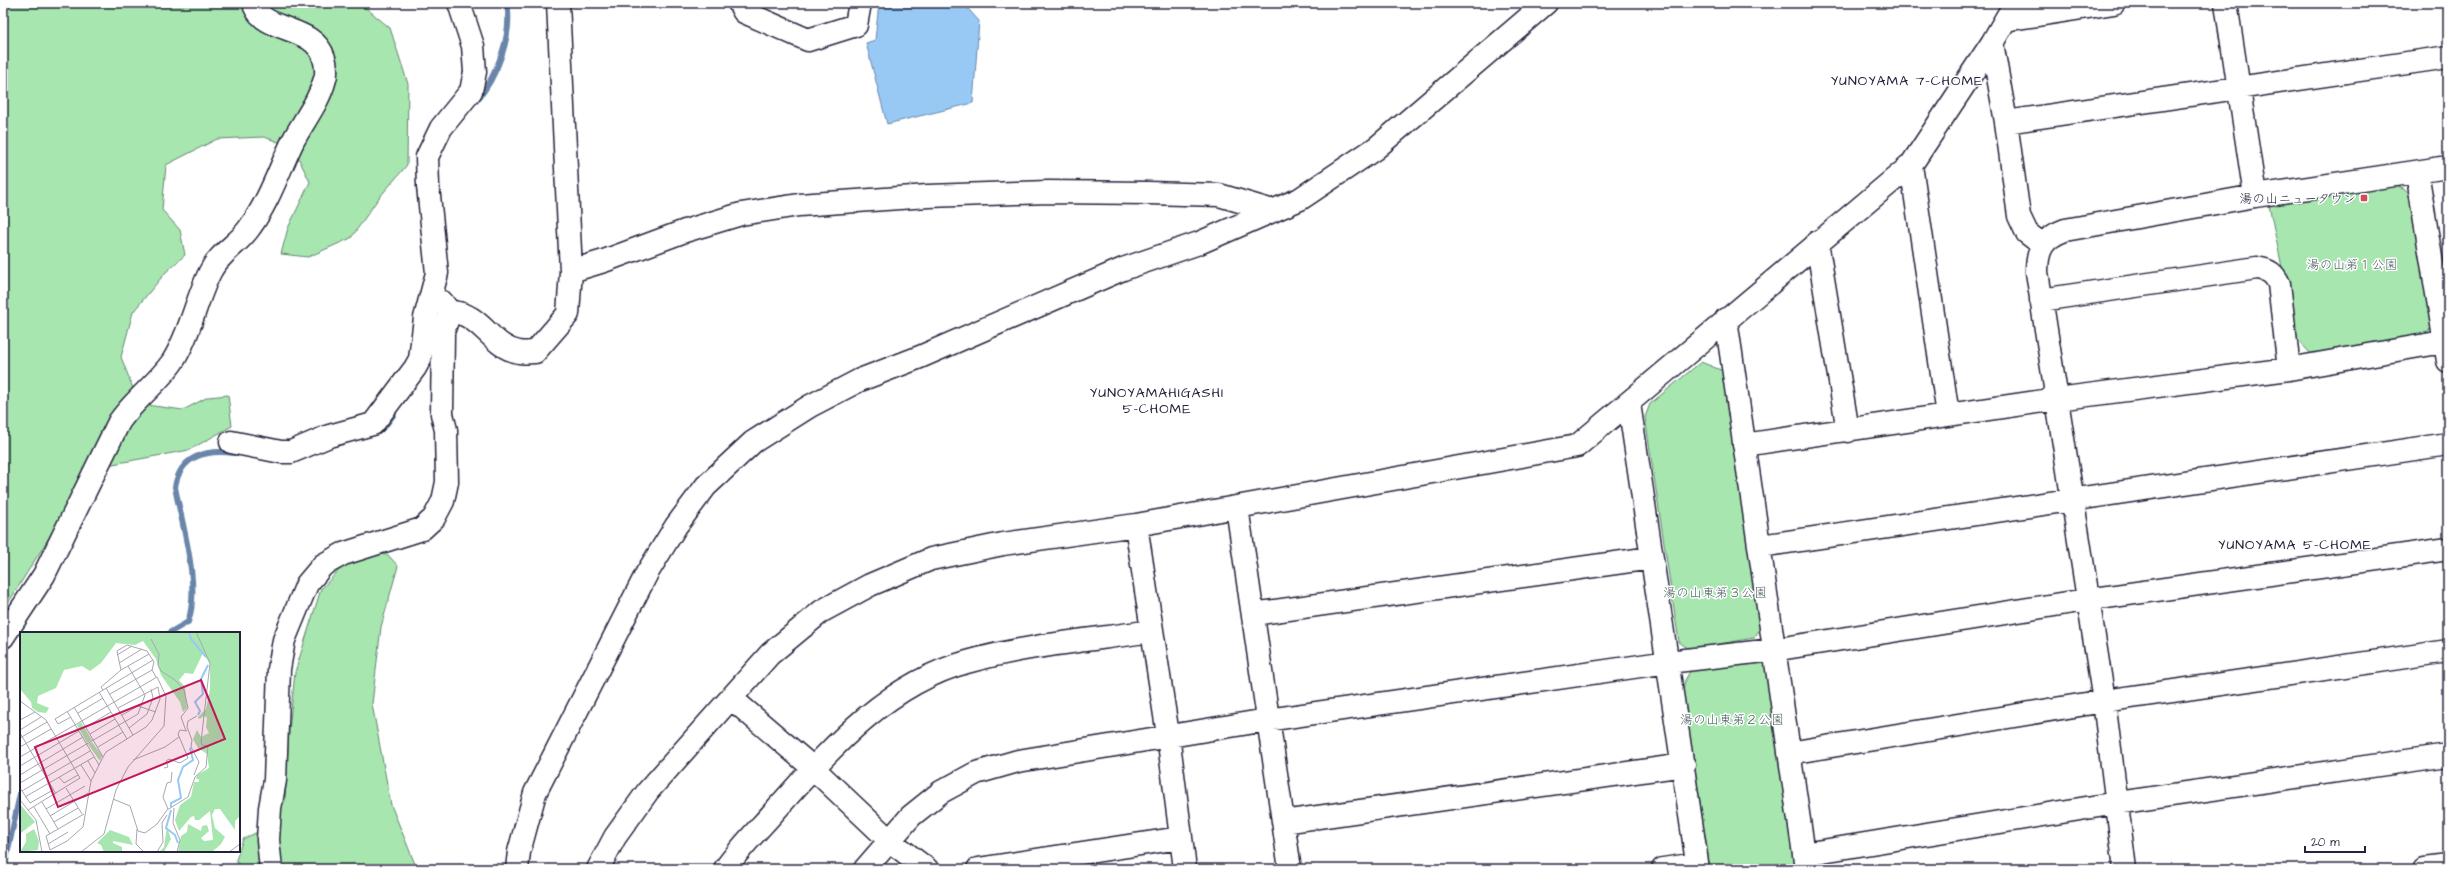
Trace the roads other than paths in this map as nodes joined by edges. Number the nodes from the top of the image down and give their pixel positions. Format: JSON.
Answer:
{"nodes":[{"id":1,"x":256,"y":3,"type":"edge"},
{"id":2,"x":459,"y":3,"type":"edge"},
{"id":3,"x":558,"y":3,"type":"edge"},
{"id":4,"x":739,"y":3,"type":"edge"},
{"id":5,"x":860,"y":3,"type":"edge"},
{"id":6,"x":1546,"y":3,"type":"edge"},
{"id":7,"x":2114,"y":3,"type":"edge"},
{"id":8,"x":2226,"y":3,"type":"edge"},
{"id":9,"x":2010,"y":11,"type":"edge"},
{"id":10,"x":1992,"y":43,"type":"junction"},
{"id":11,"x":2448,"y":57,"type":"edge"},
{"id":12,"x":2239,"y":88,"type":"junction"},
{"id":13,"x":2006,"y":122,"type":"junction"},
{"id":14,"x":1911,"y":165,"type":"junction"},
{"id":15,"x":2448,"y":167,"type":"edge"},
{"id":16,"x":2417,"y":172,"type":"junction"},
{"id":17,"x":2255,"y":196,"type":"junction"},
{"id":18,"x":1273,"y":211,"type":"junction"},
{"id":19,"x":2439,"y":241,"type":"edge"},
{"id":20,"x":1817,"y":242,"type":"junction"},
{"id":21,"x":2043,"y":245,"type":"junction"},
{"id":22,"x":571,"y":271,"type":"junction"},
{"id":23,"x":433,"y":290,"type":"junction"},
{"id":24,"x":2041,"y":300,"type":"junction"},
{"id":25,"x":450,"y":312,"type":"junction"},
{"id":26,"x":1726,"y":319,"type":"junction"},
{"id":27,"x":2447,"y":348,"type":"edge"},
{"id":28,"x":2289,"y":369,"type":"junction"},
{"id":29,"x":2057,"y":399,"type":"junction"},
{"id":30,"x":1629,"y":403,"type":"junction"},
{"id":31,"x":1948,"y":415,"type":"junction"},
{"id":32,"x":1848,"y":431,"type":"junction"},
{"id":33,"x":231,"y":442,"type":"dead end"},
{"id":34,"x":2448,"y":444,"type":"edge"},
{"id":35,"x":1744,"y":445,"type":"junction"},
{"id":36,"x":2072,"y":501,"type":"junction"},
{"id":37,"x":1238,"y":507,"type":"junction"},
{"id":38,"x":1136,"y":525,"type":"junction"},
{"id":39,"x":1760,"y":546,"type":"junction"},
{"id":40,"x":2448,"y":548,"type":"edge"},
{"id":41,"x":1651,"y":558,"type":"junction"},
{"id":42,"x":2086,"y":600,"type":"junction"},
{"id":43,"x":1253,"y":614,"type":"junction"},
{"id":44,"x":1152,"y":631,"type":"junction"},
{"id":45,"x":3,"y":638,"type":"edge"},
{"id":46,"x":1773,"y":650,"type":"junction"},
{"id":47,"x":2448,"y":651,"type":"edge"},
{"id":48,"x":1668,"y":662,"type":"junction"},
{"id":49,"x":731,"y":698,"type":"junction"},
{"id":50,"x":2104,"y":701,"type":"junction"},
{"id":51,"x":1267,"y":720,"type":"junction"},
{"id":52,"x":1168,"y":735,"type":"junction"},
{"id":53,"x":1789,"y":753,"type":"junction"},
{"id":54,"x":2448,"y":755,"type":"edge"},
{"id":55,"x":1684,"y":765,"type":"junction"},
{"id":56,"x":813,"y":768,"type":"junction"},
{"id":57,"x":2117,"y":803,"type":"junction"},
{"id":58,"x":1283,"y":822,"type":"junction"},
{"id":59,"x":1180,"y":838,"type":"junction"},
{"id":60,"x":890,"y":841,"type":"junction"},
{"id":61,"x":1805,"y":862,"type":"edge"},
{"id":62,"x":1697,"y":866,"type":"edge"},
{"id":63,"x":2448,"y":866,"type":"edge"},
{"id":64,"x":271,"y":869,"type":"edge"},
{"id":65,"x":517,"y":869,"type":"edge"},
{"id":66,"x":598,"y":869,"type":"edge"},
{"id":67,"x":724,"y":869,"type":"edge"},
{"id":68,"x":865,"y":869,"type":"edge"},
{"id":69,"x":927,"y":869,"type":"edge"},
{"id":70,"x":978,"y":869,"type":"edge"},
{"id":71,"x":1185,"y":869,"type":"edge"},
{"id":72,"x":1290,"y":869,"type":"edge"},
{"id":73,"x":1663,"y":869,"type":"edge"},
{"id":74,"x":2125,"y":869,"type":"edge"},
{"id":75,"x":2424,"y":869,"type":"edge"}],
"edges":[{"from":1,"to":45,"type":"street"},
{"from":2,"to":23,"type":"street"},
{"from":3,"to":22,"type":"street"},
{"from":4,"to":5,"type":"street"},
{"from":6,"to":18,"type":"street"},
{"from":7,"to":9,"type":"street"},
{"from":8,"to":12,"type":"street"},
{"from":9,"to":10,"type":"street"},
{"from":10,"to":13,"type":"street"},
{"from":10,"to":14,"type":"street"},
{"from":11,"to":12,"type":"street"},
{"from":12,"to":13,"type":"street"},
{"from":12,"to":17,"type":"street"},
{"from":13,"to":21,"type":"street"},
{"from":14,"to":20,"type":"street"},
{"from":14,"to":31,"type":"street"},
{"from":15,"to":16,"type":"street"},
{"from":16,"to":17,"type":"street"},
{"from":16,"to":19,"type":"street"},
{"from":17,"to":21,"type":"street"},
{"from":18,"to":22,"type":"street"},
{"from":18,"to":65,"type":"street"},
{"from":19,"to":27,"type":"street"},
{"from":20,"to":26,"type":"street"},
{"from":20,"to":32,"type":"street"},
{"from":21,"to":24,"type":"street"},
{"from":22,"to":25,"type":"street"},
{"from":23,"to":25,"type":"street"},
{"from":23,"to":33,"type":"street"},
{"from":24,"to":28,"type":"street"},
{"from":24,"to":29,"type":"street"},
{"from":25,"to":64,"type":"street"},
{"from":26,"to":30,"type":"street"},
{"from":26,"to":35,"type":"street"},
{"from":27,"to":28,"type":"street"},
{"from":28,"to":29,"type":"street"},
{"from":29,"to":31,"type":"street"},
{"from":29,"to":36,"type":"street"},
{"from":30,"to":37,"type":"street"},
{"from":30,"to":41,"type":"street"},
{"from":31,"to":32,"type":"street"},
{"from":32,"to":35,"type":"street"},
{"from":34,"to":36,"type":"street"},
{"from":35,"to":39,"type":"street"},
{"from":36,"to":39,"type":"street"},
{"from":36,"to":42,"type":"street"},
{"from":37,"to":38,"type":"street"},
{"from":37,"to":43,"type":"street"},
{"from":38,"to":44,"type":"street"},
{"from":38,"to":49,"type":"street"},
{"from":39,"to":46,"type":"street"},
{"from":40,"to":42,"type":"street"},
{"from":41,"to":43,"type":"street"},
{"from":41,"to":48,"type":"street"},
{"from":42,"to":46,"type":"street"},
{"from":42,"to":50,"type":"street"},
{"from":43,"to":51,"type":"street"},
{"from":44,"to":52,"type":"street"},
{"from":44,"to":56,"type":"street"},
{"from":46,"to":48,"type":"street"},
{"from":46,"to":53,"type":"street"},
{"from":47,"to":50,"type":"street"},
{"from":48,"to":51,"type":"street"},
{"from":48,"to":55,"type":"street"},
{"from":49,"to":56,"type":"street"},
{"from":49,"to":66,"type":"street"},
{"from":50,"to":53,"type":"street"},
{"from":50,"to":57,"type":"street"},
{"from":51,"to":52,"type":"street"},
{"from":51,"to":58,"type":"street"},
{"from":52,"to":59,"type":"street"},
{"from":52,"to":60,"type":"street"},
{"from":53,"to":61,"type":"street"},
{"from":54,"to":57,"type":"street"},
{"from":55,"to":58,"type":"street"},
{"from":55,"to":62,"type":"street"},
{"from":56,"to":60,"type":"street"},
{"from":56,"to":67,"type":"street"},
{"from":57,"to":61,"type":"street"},
{"from":57,"to":74,"type":"street"},
{"from":58,"to":72,"type":"street"},
{"from":59,"to":70,"type":"street"},
{"from":59,"to":71,"type":"street"},
{"from":60,"to":68,"type":"street"},
{"from":60,"to":69,"type":"street"},
{"from":62,"to":73,"type":"street"},
{"from":63,"to":75,"type":"street"}]}
